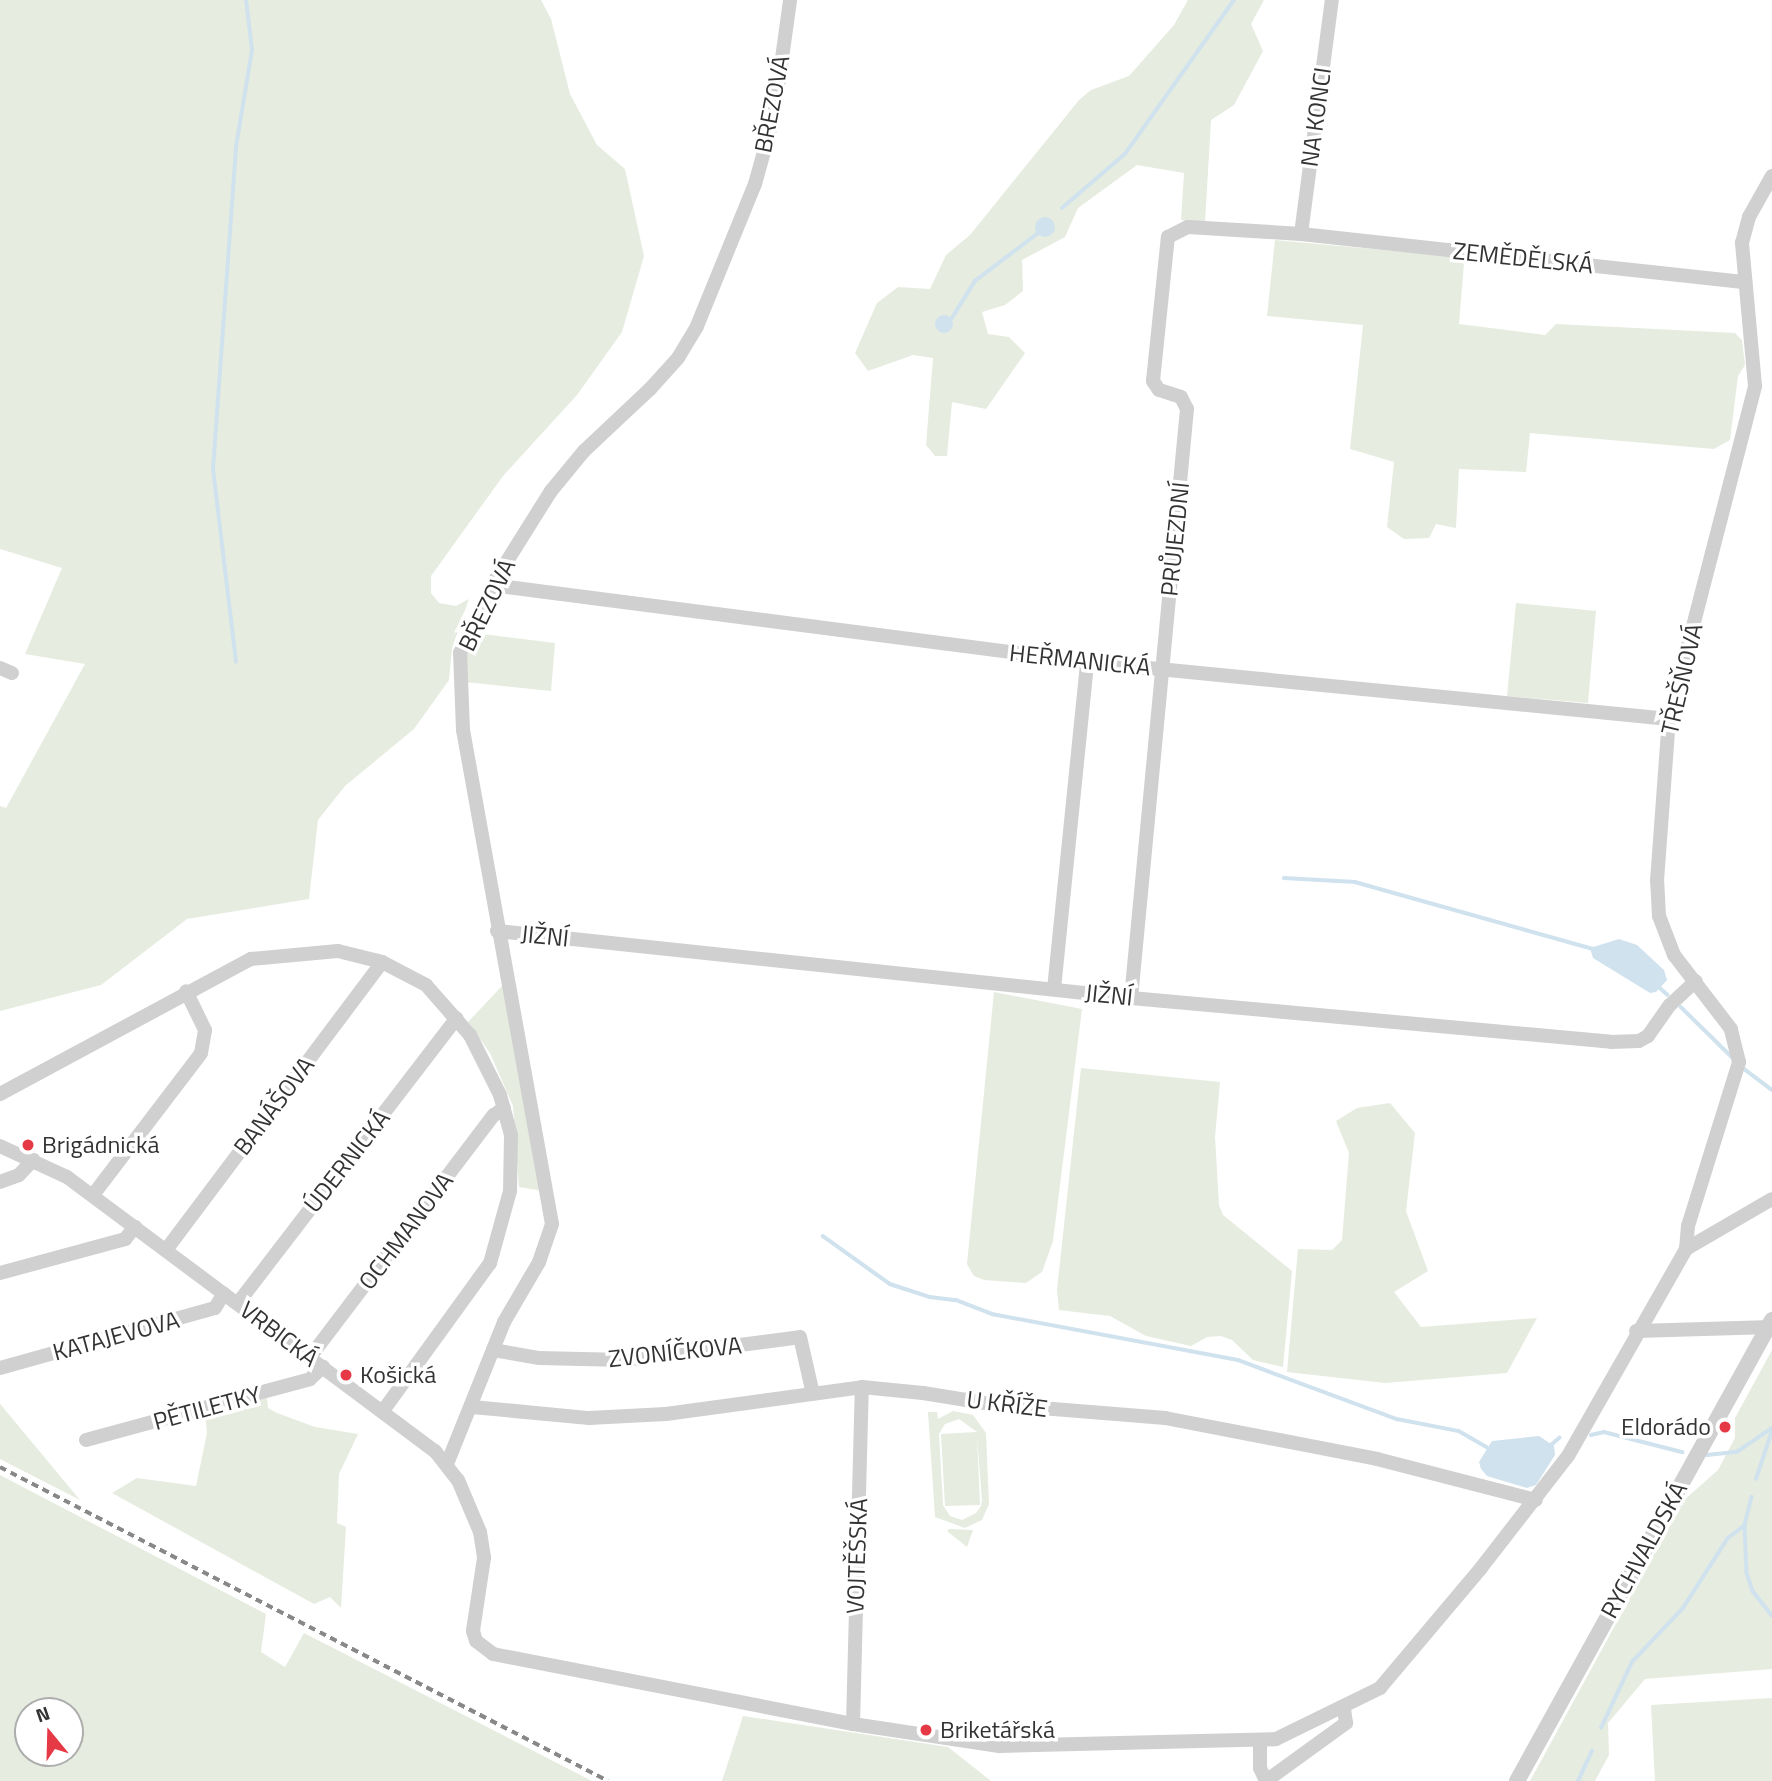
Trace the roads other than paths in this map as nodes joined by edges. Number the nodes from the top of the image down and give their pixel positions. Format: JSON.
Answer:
{"nodes":[{"id":1,"x":790,"y":0,"type":"edge"},
{"id":2,"x":1332,"y":0,"type":"edge"},
{"id":3,"x":1772,"y":176,"type":"edge"},
{"id":4,"x":1301,"y":234,"type":"junction"},
{"id":5,"x":1745,"y":282,"type":"junction"},
{"id":6,"x":492,"y":585,"type":"junction"},
{"id":7,"x":1087,"y":662,"type":"junction"},
{"id":8,"x":1162,"y":670,"type":"junction"},
{"id":9,"x":1668,"y":719,"type":"junction"},
{"id":10,"x":497,"y":931,"type":"junction"},
{"id":11,"x":382,"y":961,"type":"junction"},
{"id":12,"x":1696,"y":981,"type":"junction"},
{"id":13,"x":1054,"y":989,"type":"junction"},
{"id":14,"x":186,"y":992,"type":"junction"},
{"id":15,"x":1131,"y":998,"type":"junction"},
{"id":16,"x":457,"y":1018,"type":"junction"},
{"id":17,"x":0,"y":1094,"type":"edge"},
{"id":18,"x":505,"y":1108,"type":"junction"},
{"id":19,"x":0,"y":1146,"type":"edge"},
{"id":20,"x":33,"y":1160,"type":"junction"},
{"id":21,"x":0,"y":1182,"type":"edge"},
{"id":22,"x":93,"y":1195,"type":"junction"},
{"id":23,"x":1772,"y":1199,"type":"edge"},
{"id":24,"x":135,"y":1227,"type":"junction"},
{"id":25,"x":1686,"y":1249,"type":"junction"},
{"id":26,"x":166,"y":1250,"type":"junction"},
{"id":27,"x":0,"y":1273,"type":"edge"},
{"id":28,"x":224,"y":1293,"type":"junction"},
{"id":29,"x":238,"y":1303,"type":"junction"},
{"id":30,"x":1771,"y":1325,"type":"edge"},
{"id":31,"x":1636,"y":1331,"type":"junction"},
{"id":32,"x":493,"y":1350,"type":"junction"},
{"id":33,"x":310,"y":1357,"type":"junction"},
{"id":34,"x":323,"y":1367,"type":"junction"},
{"id":35,"x":0,"y":1368,"type":"edge"},
{"id":36,"x":862,"y":1387,"type":"junction"},
{"id":37,"x":813,"y":1394,"type":"junction"},
{"id":38,"x":472,"y":1407,"type":"junction"},
{"id":39,"x":383,"y":1411,"type":"junction"},
{"id":40,"x":86,"y":1440,"type":"dead end"},
{"id":41,"x":447,"y":1464,"type":"junction"},
{"id":42,"x":1536,"y":1500,"type":"junction"},
{"id":43,"x":1344,"y":1708,"type":"junction"},
{"id":44,"x":853,"y":1724,"type":"junction"},
{"id":45,"x":1260,"y":1741,"type":"junction"},
{"id":46,"x":1266,"y":1781,"type":"edge"},
{"id":47,"x":1517,"y":1781,"type":"edge"}],
"edges":[{"from":1,"to":6,"type":"street","name":"BŘEZOVÁ"},
{"from":2,"to":4,"type":"street","name":"NA KONCI"},
{"from":3,"to":5,"type":"street","name":"TŘEŠŇOVÁ"},
{"from":4,"to":5,"type":"street","name":"ZEMĚDĚLSKÁ"},
{"from":4,"to":8,"type":"street","name":"PRŮJEZDNÍ"},
{"from":5,"to":9,"type":"street","name":"TŘEŠŇOVÁ"},
{"from":6,"to":7,"type":"street","name":"HEŘMANICKÁ"},
{"from":6,"to":10,"type":"street","name":"BŘEZOVÁ"},
{"from":7,"to":8,"type":"street","name":"HEŘMANICKÁ"},
{"from":7,"to":13,"type":"street"},
{"from":8,"to":9,"type":"street","name":"HEŘMANICKÁ"},
{"from":8,"to":15,"type":"street","name":"PRŮJEZDNÍ"},
{"from":9,"to":12,"type":"street","name":"TŘEŠŇOVÁ"},
{"from":10,"to":13,"type":"street","name":"JIŽNÍ"},
{"from":10,"to":32,"type":"street","name":"BŘEZOVÁ"},
{"from":11,"to":14,"type":"street"},
{"from":11,"to":16,"type":"street"},
{"from":11,"to":26,"type":"street","name":"BANÁŠOVA"},
{"from":12,"to":15,"type":"street","name":"JIŽNÍ"},
{"from":12,"to":25,"type":"street","name":"TŘEŠŇOVÁ"},
{"from":13,"to":15,"type":"street","name":"JIŽNÍ"},
{"from":14,"to":17,"type":"street"},
{"from":14,"to":22,"type":"street"},
{"from":16,"to":18,"type":"street"},
{"from":16,"to":29,"type":"street","name":"ÚDERNICKÁ"},
{"from":18,"to":33,"type":"street","name":"OCHMANOVA"},
{"from":18,"to":39,"type":"street"},
{"from":19,"to":20,"type":"street","name":"VRBICKÁ"},
{"from":20,"to":21,"type":"street"},
{"from":20,"to":22,"type":"street","name":"VRBICKÁ"},
{"from":22,"to":24,"type":"street","name":"VRBICKÁ"},
{"from":23,"to":25,"type":"street"},
{"from":24,"to":26,"type":"street","name":"VRBICKÁ"},
{"from":24,"to":27,"type":"street"},
{"from":25,"to":31,"type":"street"},
{"from":26,"to":28,"type":"street","name":"VRBICKÁ"},
{"from":28,"to":29,"type":"street","name":"VRBICKÁ"},
{"from":28,"to":35,"type":"street","name":"KATAJEVOVA"},
{"from":29,"to":33,"type":"street","name":"VRBICKÁ"},
{"from":30,"to":31,"type":"street"},
{"from":30,"to":47,"type":"street","name":"RYCHVALDSKÁ"},
{"from":31,"to":42,"type":"street"},
{"from":32,"to":37,"type":"street","name":"ZVONÍČKOVA"},
{"from":32,"to":38,"type":"street"},
{"from":33,"to":34,"type":"street","name":"VRBICKÁ"},
{"from":34,"to":39,"type":"street","name":"VRBICKÁ"},
{"from":34,"to":40,"type":"street","name":"PĚTILETKY"},
{"from":36,"to":37,"type":"street","name":"U KŘÍŽE"},
{"from":36,"to":42,"type":"street","name":"U KŘÍŽE"},
{"from":36,"to":44,"type":"street","name":"VOJTĚŠSKÁ"},
{"from":37,"to":38,"type":"street","name":"U KŘÍŽE"},
{"from":38,"to":41,"type":"street"},
{"from":39,"to":41,"type":"street","name":"VRBICKÁ"},
{"from":41,"to":44,"type":"street","name":"VRBICKÁ"},
{"from":42,"to":43,"type":"street"},
{"from":43,"to":45,"type":"street"},
{"from":43,"to":46,"type":"street"},
{"from":44,"to":45,"type":"street"},
{"from":45,"to":46,"type":"street"}]}
